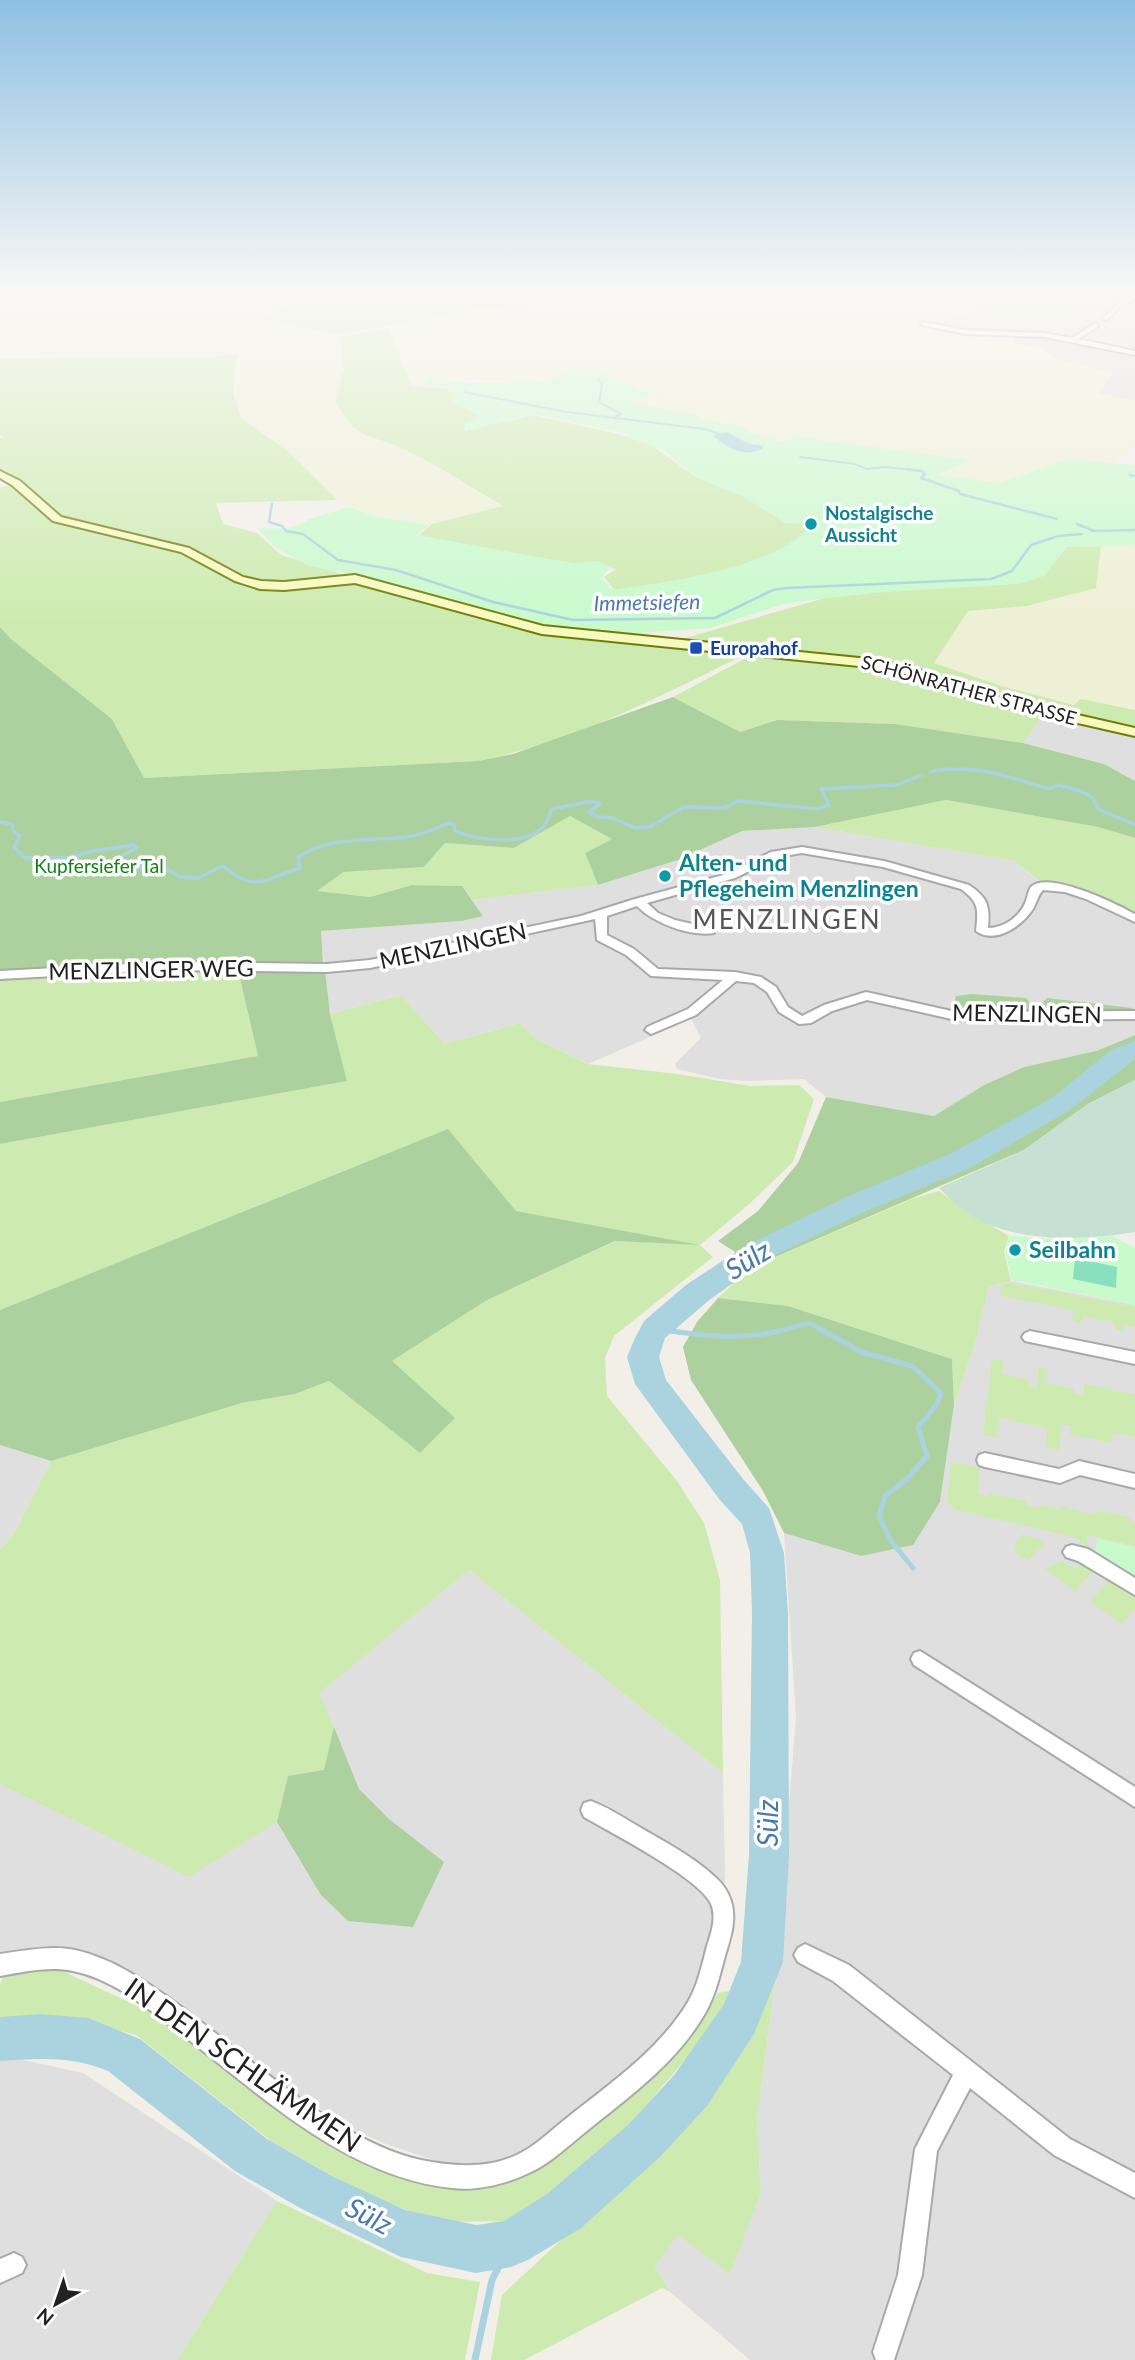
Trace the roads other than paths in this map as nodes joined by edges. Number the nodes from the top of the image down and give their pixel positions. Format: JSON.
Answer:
{"nodes":[{"id":1,"x":0,"y":474,"type":"edge"},
{"id":2,"x":1135,"y":732,"type":"edge"},
{"id":3,"x":639,"y":901,"type":"junction"},
{"id":4,"x":601,"y":915,"type":"junction"},
{"id":5,"x":1135,"y":919,"type":"edge"},
{"id":6,"x":710,"y":931,"type":"dead end"},
{"id":7,"x":303,"y":968,"type":"joint"},
{"id":8,"x":0,"y":975,"type":"edge"},
{"id":9,"x":735,"y":976,"type":"junction"},
{"id":10,"x":1135,"y":1015,"type":"edge"},
{"id":11,"x":651,"y":1030,"type":"dead end"},
{"id":12,"x":1030,"y":1336,"type":"dead end"},
{"id":13,"x":1135,"y":1358,"type":"edge"},
{"id":14,"x":985,"y":1460,"type":"dead end"},
{"id":15,"x":1135,"y":1481,"type":"edge"},
{"id":16,"x":1073,"y":1552,"type":"dead end"},
{"id":17,"x":1135,"y":1587,"type":"edge"},
{"id":18,"x":920,"y":1659,"type":"dead end"},
{"id":19,"x":1135,"y":1798,"type":"edge"},
{"id":20,"x":591,"y":1810,"type":"dead end"},
{"id":21,"x":806,"y":1955,"type":"dead end"},
{"id":22,"x":0,"y":1965,"type":"edge"},
{"id":23,"x":966,"y":2073,"type":"junction"},
{"id":24,"x":1135,"y":2186,"type":"edge"},
{"id":25,"x":885,"y":2352,"type":"dead end"}],
"edges":[{"from":1,"to":2,"type":"street","name":"SCHÖNRATHER STRASSE"},
{"from":3,"to":4,"type":"street","name":"MENZLINGEN"},
{"from":3,"to":5,"type":"street","name":"MENZLINGEN"},
{"from":3,"to":6,"type":"street"},
{"from":4,"to":7,"type":"street","name":"MENZLINGEN"},
{"from":4,"to":9,"type":"street","name":"MENZLINGEN"},
{"from":7,"to":8,"type":"street","name":"MENZLINGER WEG"},
{"from":9,"to":10,"type":"street","name":"MENZLINGEN"},
{"from":9,"to":11,"type":"street"},
{"from":12,"to":13,"type":"street"},
{"from":14,"to":15,"type":"street"},
{"from":16,"to":17,"type":"street"},
{"from":18,"to":19,"type":"street"},
{"from":20,"to":22,"type":"street","name":"IN DEN SCHLÄMMEN"},
{"from":21,"to":23,"type":"street"},
{"from":23,"to":24,"type":"street"},
{"from":23,"to":25,"type":"street"}]}
